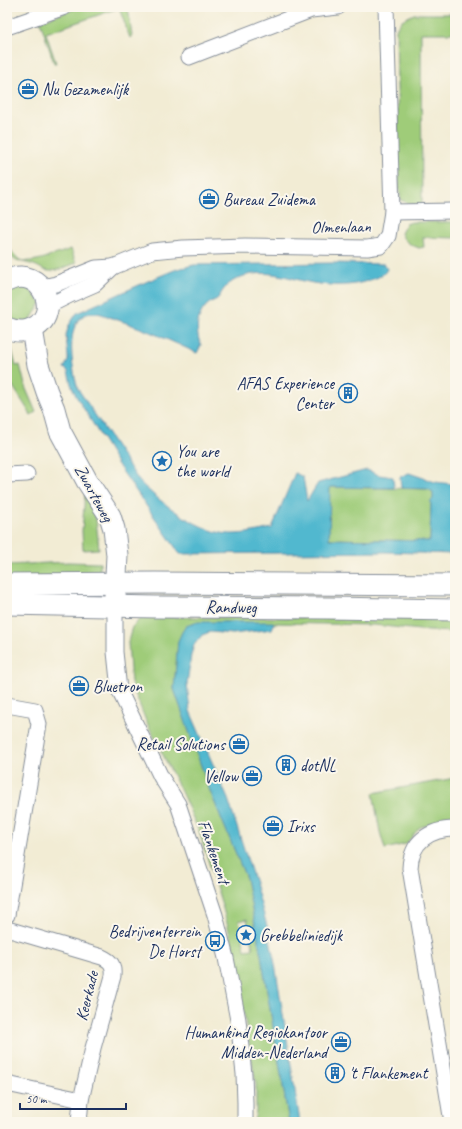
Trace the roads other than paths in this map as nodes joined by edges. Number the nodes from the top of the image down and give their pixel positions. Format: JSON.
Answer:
{"nodes":[{"id":1,"x":65,"y":7,"type":"edge"},
{"id":2,"x":338,"y":7,"type":"edge"},
{"id":3,"x":381,"y":7,"type":"edge"},
{"id":4,"x":386,"y":7,"type":"edge"},
{"id":5,"x":393,"y":7,"type":"edge"},
{"id":6,"x":7,"y":27,"type":"edge"},
{"id":7,"x":189,"y":57,"type":"dead end"},
{"id":8,"x":455,"y":211,"type":"edge"},
{"id":9,"x":392,"y":212,"type":"junction"},
{"id":10,"x":8,"y":278,"type":"edge"},
{"id":11,"x":45,"y":297,"type":"junction"},
{"id":12,"x":19,"y":329,"type":"edge"},
{"id":13,"x":7,"y":474,"type":"edge"},
{"id":14,"x":27,"y":474,"type":"dead end"},
{"id":15,"x":7,"y":584,"type":"edge"},
{"id":16,"x":116,"y":584,"type":"junction"},
{"id":17,"x":455,"y":585,"type":"edge"},
{"id":18,"x":7,"y":604,"type":"edge"},
{"id":19,"x":115,"y":606,"type":"junction"},
{"id":20,"x":455,"y":610,"type":"edge"},
{"id":21,"x":7,"y":705,"type":"edge"},
{"id":22,"x":455,"y":829,"type":"edge"},
{"id":23,"x":7,"y":915,"type":"edge"},
{"id":24,"x":7,"y":929,"type":"edge"},
{"id":25,"x":7,"y":1084,"type":"edge"},
{"id":26,"x":81,"y":1100,"type":"junction"},
{"id":27,"x":79,"y":1122,"type":"edge"},
{"id":28,"x":245,"y":1122,"type":"edge"},
{"id":29,"x":452,"y":1122,"type":"edge"}],
"edges":[{"from":1,"to":6,"type":"street"},
{"from":2,"to":7,"type":"street"},
{"from":3,"to":4,"type":"street"},
{"from":4,"to":5,"type":"street"},
{"from":4,"to":9,"type":"street","name":"Olmenlaan"},
{"from":8,"to":9,"type":"street"},
{"from":9,"to":11,"type":"street","name":"Olmenlaan"},
{"from":10,"to":11,"type":"main road"},
{"from":11,"to":12,"type":"main road"},
{"from":12,"to":16,"type":"main road","name":"Zwarteweg"},
{"from":13,"to":14,"type":"street"},
{"from":15,"to":16,"type":"main road","name":"Randweg"},
{"from":16,"to":17,"type":"main road","name":"Randweg"},
{"from":16,"to":19,"type":"main road","name":"Zwarteweg"},
{"from":18,"to":19,"type":"main road","name":"Randweg"},
{"from":19,"to":20,"type":"main road","name":"Randweg"},
{"from":19,"to":28,"type":"street","name":"Flankement"},
{"from":21,"to":23,"type":"street"},
{"from":22,"to":29,"type":"street"},
{"from":24,"to":26,"type":"street","name":"Keerkade"},
{"from":25,"to":26,"type":"street"},
{"from":26,"to":27,"type":"street","name":"Keerkade"}]}
